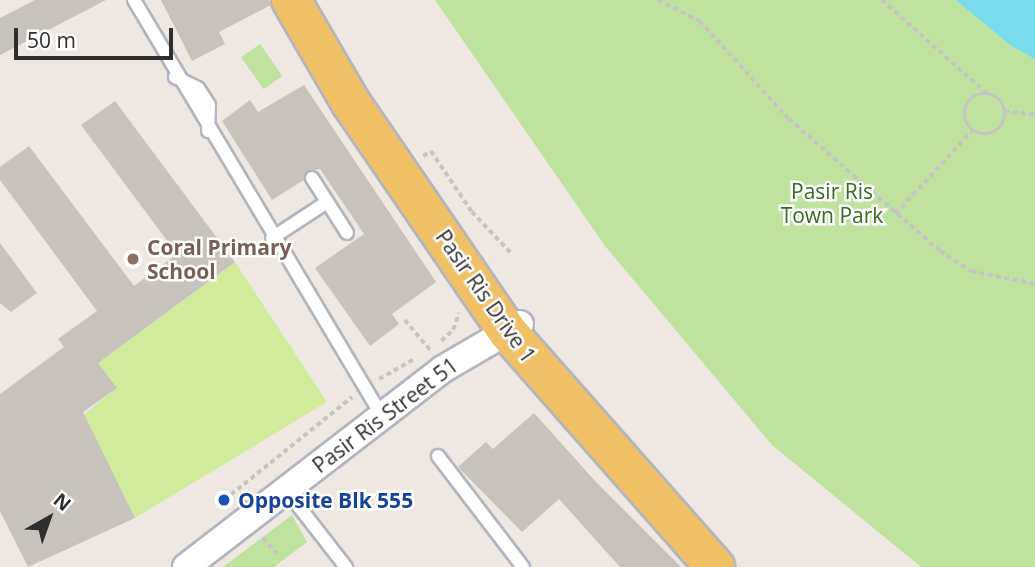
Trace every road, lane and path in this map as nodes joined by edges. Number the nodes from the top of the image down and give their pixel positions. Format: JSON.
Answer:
{"nodes":[{"id":1,"x":134,"y":0,"type":"edge"},
{"id":2,"x":291,"y":0,"type":"edge"},
{"id":3,"x":317,"y":0,"type":"edge"},
{"id":4,"x":658,"y":0,"type":"edge"},
{"id":5,"x":882,"y":0,"type":"edge"},
{"id":6,"x":989,"y":95,"type":"junction"},
{"id":7,"x":1004,"y":111,"type":"junction"},
{"id":8,"x":1035,"y":115,"type":"edge"},
{"id":9,"x":972,"y":131,"type":"junction"},
{"id":10,"x":416,"y":160,"type":"junction"},
{"id":11,"x":312,"y":178,"type":"dead end"},
{"id":12,"x":327,"y":202,"type":"junction"},
{"id":13,"x":894,"y":214,"type":"junction"},
{"id":14,"x":347,"y":233,"type":"dead end"},
{"id":15,"x":272,"y":238,"type":"junction"},
{"id":16,"x":512,"y":254,"type":"dead end"},
{"id":17,"x":1035,"y":284,"type":"edge"},
{"id":18,"x":463,"y":301,"type":"dead end"},
{"id":19,"x":405,"y":320,"type":"dead end"},
{"id":20,"x":514,"y":327,"type":"junction"},
{"id":21,"x":430,"y":350,"type":"junction"},
{"id":22,"x":364,"y":388,"type":"junction"},
{"id":23,"x":381,"y":414,"type":"junction"},
{"id":24,"x":438,"y":456,"type":"dead end"},
{"id":25,"x":286,"y":490,"type":"junction"},
{"id":26,"x":224,"y":500,"type":"dead end"},
{"id":27,"x":186,"y":567,"type":"edge"},
{"id":28,"x":345,"y":567,"type":"edge"},
{"id":29,"x":523,"y":567,"type":"edge"},
{"id":30,"x":715,"y":567,"type":"edge"},
{"id":31,"x":734,"y":567,"type":"edge"}],
"edges":[{"from":1,"to":15,"type":"lane"},
{"from":2,"to":20,"type":"main road","name":"Pasir Ris Drive 1"},
{"from":3,"to":10,"type":"main road","name":"Pasir Ris Drive 1"},
{"from":4,"to":13,"type":"path"},
{"from":5,"to":6,"type":"path"},
{"from":6,"to":7,"type":"path"},
{"from":6,"to":9,"type":"path"},
{"from":7,"to":8,"type":"path"},
{"from":7,"to":9,"type":"path"},
{"from":9,"to":13,"type":"path"},
{"from":10,"to":16,"type":"path"},
{"from":10,"to":20,"type":"main road","name":"Pasir Ris Drive 1"},
{"from":11,"to":12,"type":"lane"},
{"from":12,"to":14,"type":"lane"},
{"from":12,"to":15,"type":"lane"},
{"from":13,"to":17,"type":"path"},
{"from":15,"to":22,"type":"lane"},
{"from":18,"to":21,"type":"path"},
{"from":19,"to":21,"type":"path"},
{"from":20,"to":23,"type":"street","name":"Pasir Ris Street 51"},
{"from":20,"to":30,"type":"main road","name":"Pasir Ris Drive 1"},
{"from":20,"to":31,"type":"main road","name":"Pasir Ris Drive 1"},
{"from":21,"to":22,"type":"path"},
{"from":22,"to":23,"type":"lane"},
{"from":22,"to":26,"type":"path"},
{"from":23,"to":25,"type":"street","name":"Pasir Ris Street 51"},
{"from":24,"to":29,"type":"lane"},
{"from":25,"to":27,"type":"street","name":"Pasir Ris Street 51"},
{"from":25,"to":28,"type":"lane"}]}
